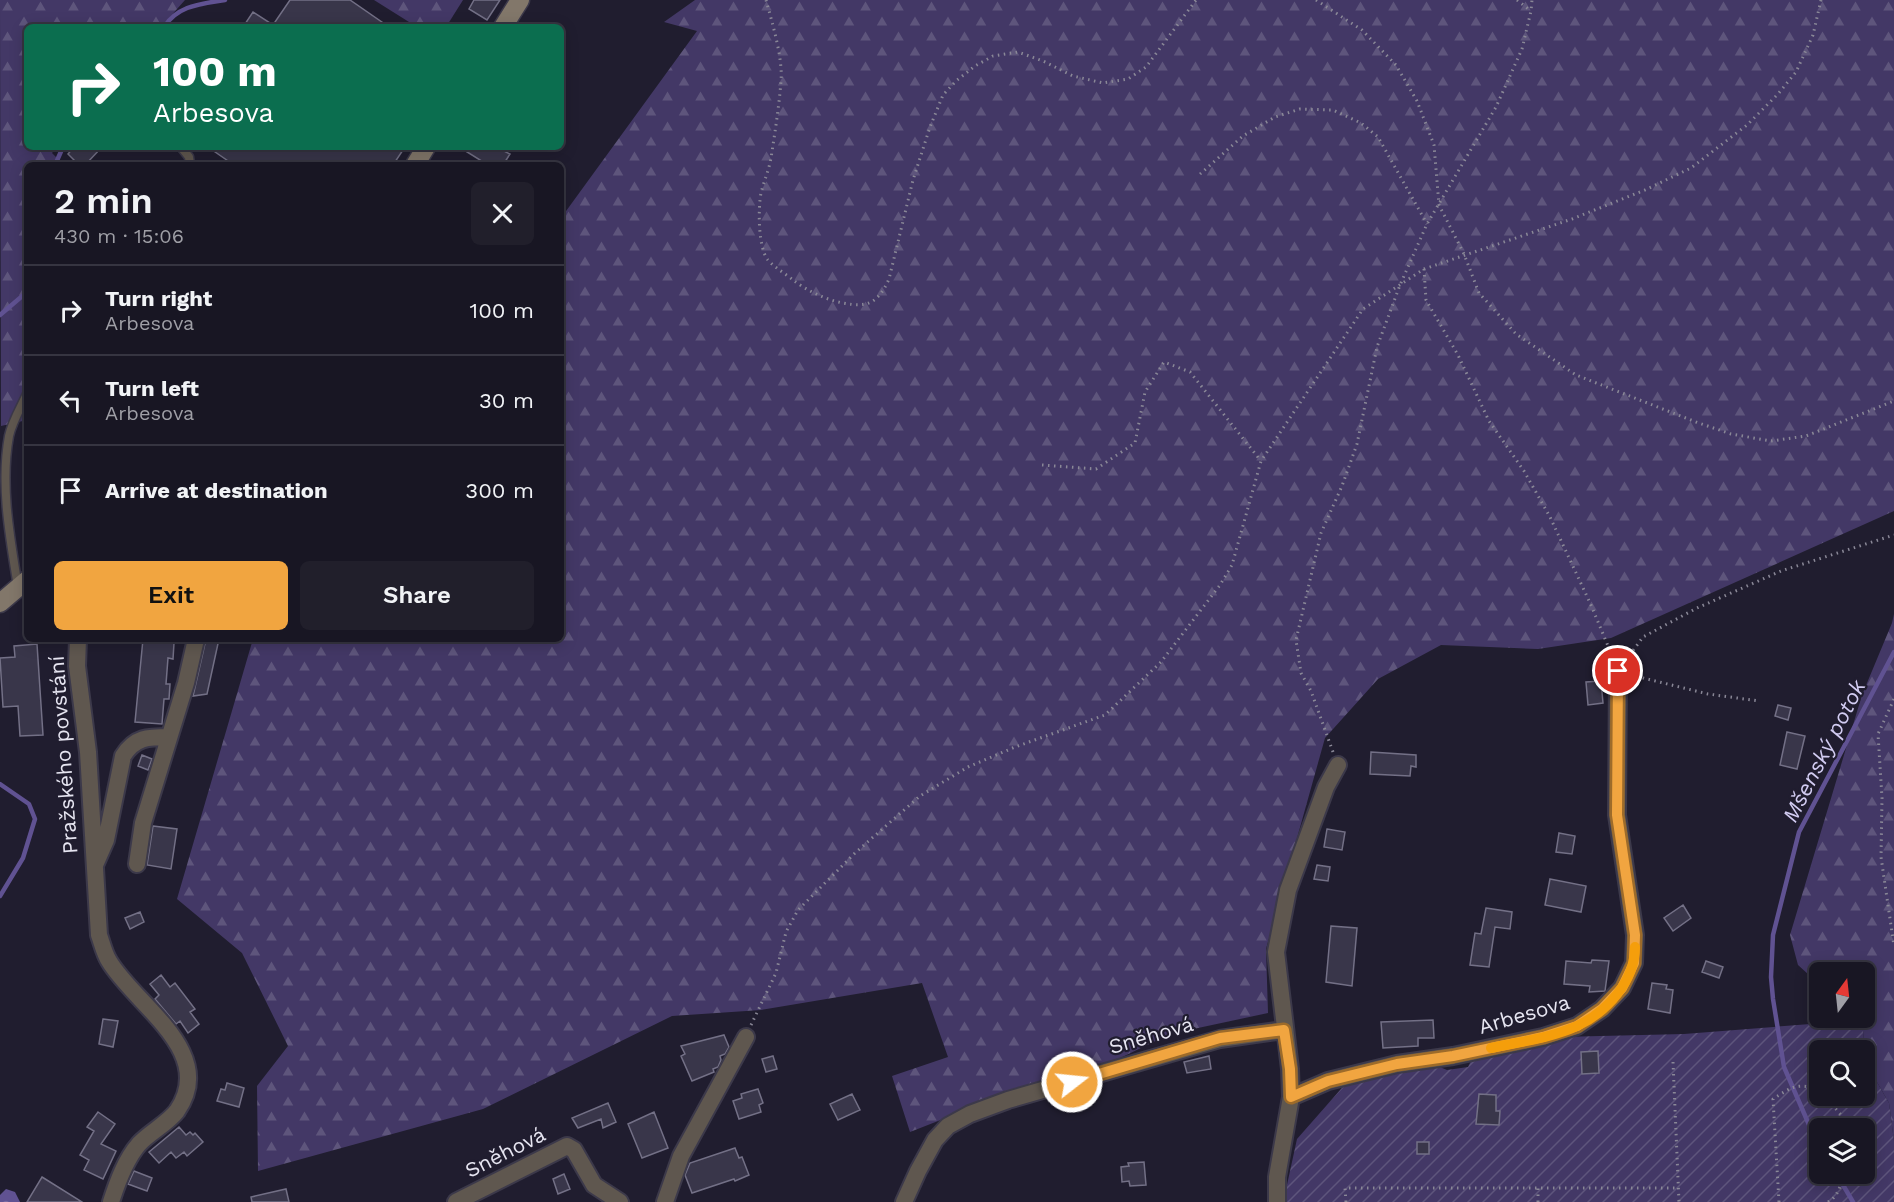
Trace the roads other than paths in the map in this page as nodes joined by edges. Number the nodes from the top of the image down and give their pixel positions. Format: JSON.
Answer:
{"nodes":[{"id":1,"x":520,"y":0,"type":"edge"},
{"id":2,"x":505,"y":24,"type":"edge"},
{"id":3,"x":24,"y":400,"type":"edge"},
{"id":4,"x":23,"y":584,"type":"edge"},
{"id":5,"x":0,"y":603,"type":"edge"},
{"id":6,"x":78,"y":642,"type":"edge"},
{"id":7,"x":195,"y":642,"type":"edge"},
{"id":8,"x":1618,"y":671,"type":"road end"},
{"id":9,"x":169,"y":737,"type":"junction"},
{"id":10,"x":1338,"y":765,"type":"road end"},
{"id":11,"x":137,"y":864,"type":"dead end"},
{"id":12,"x":94,"y":867,"type":"junction"},
{"id":13,"x":1284,"y":1030,"type":"junction"},
{"id":14,"x":746,"y":1037,"type":"road end"},
{"id":15,"x":1291,"y":1097,"type":"junction"},
{"id":16,"x":111,"y":1202,"type":"edge"},
{"id":17,"x":456,"y":1202,"type":"edge"},
{"id":18,"x":620,"y":1202,"type":"edge"},
{"id":19,"x":665,"y":1202,"type":"edge"},
{"id":20,"x":904,"y":1202,"type":"edge"},
{"id":21,"x":1277,"y":1202,"type":"edge"}],
"edges":[{"from":1,"to":2,"type":"street"},
{"from":3,"to":4,"type":"lane"},
{"from":4,"to":5,"type":"street"},
{"from":6,"to":12,"type":"street","name":"Pražského povstání"},
{"from":7,"to":9,"type":"street"},
{"from":8,"to":15,"type":"street","name":"Arbesova"},
{"from":9,"to":11,"type":"street"},
{"from":9,"to":12,"type":"street","name":"Pražského povstání"},
{"from":10,"to":13,"type":"street"},
{"from":12,"to":16,"type":"street","name":"Pražského povstání"},
{"from":13,"to":15,"type":"street"},
{"from":13,"to":20,"type":"street","name":"Sněhová"},
{"from":14,"to":19,"type":"street"},
{"from":15,"to":21,"type":"street"},
{"from":17,"to":18,"type":"street","name":"Sněhová"}]}
